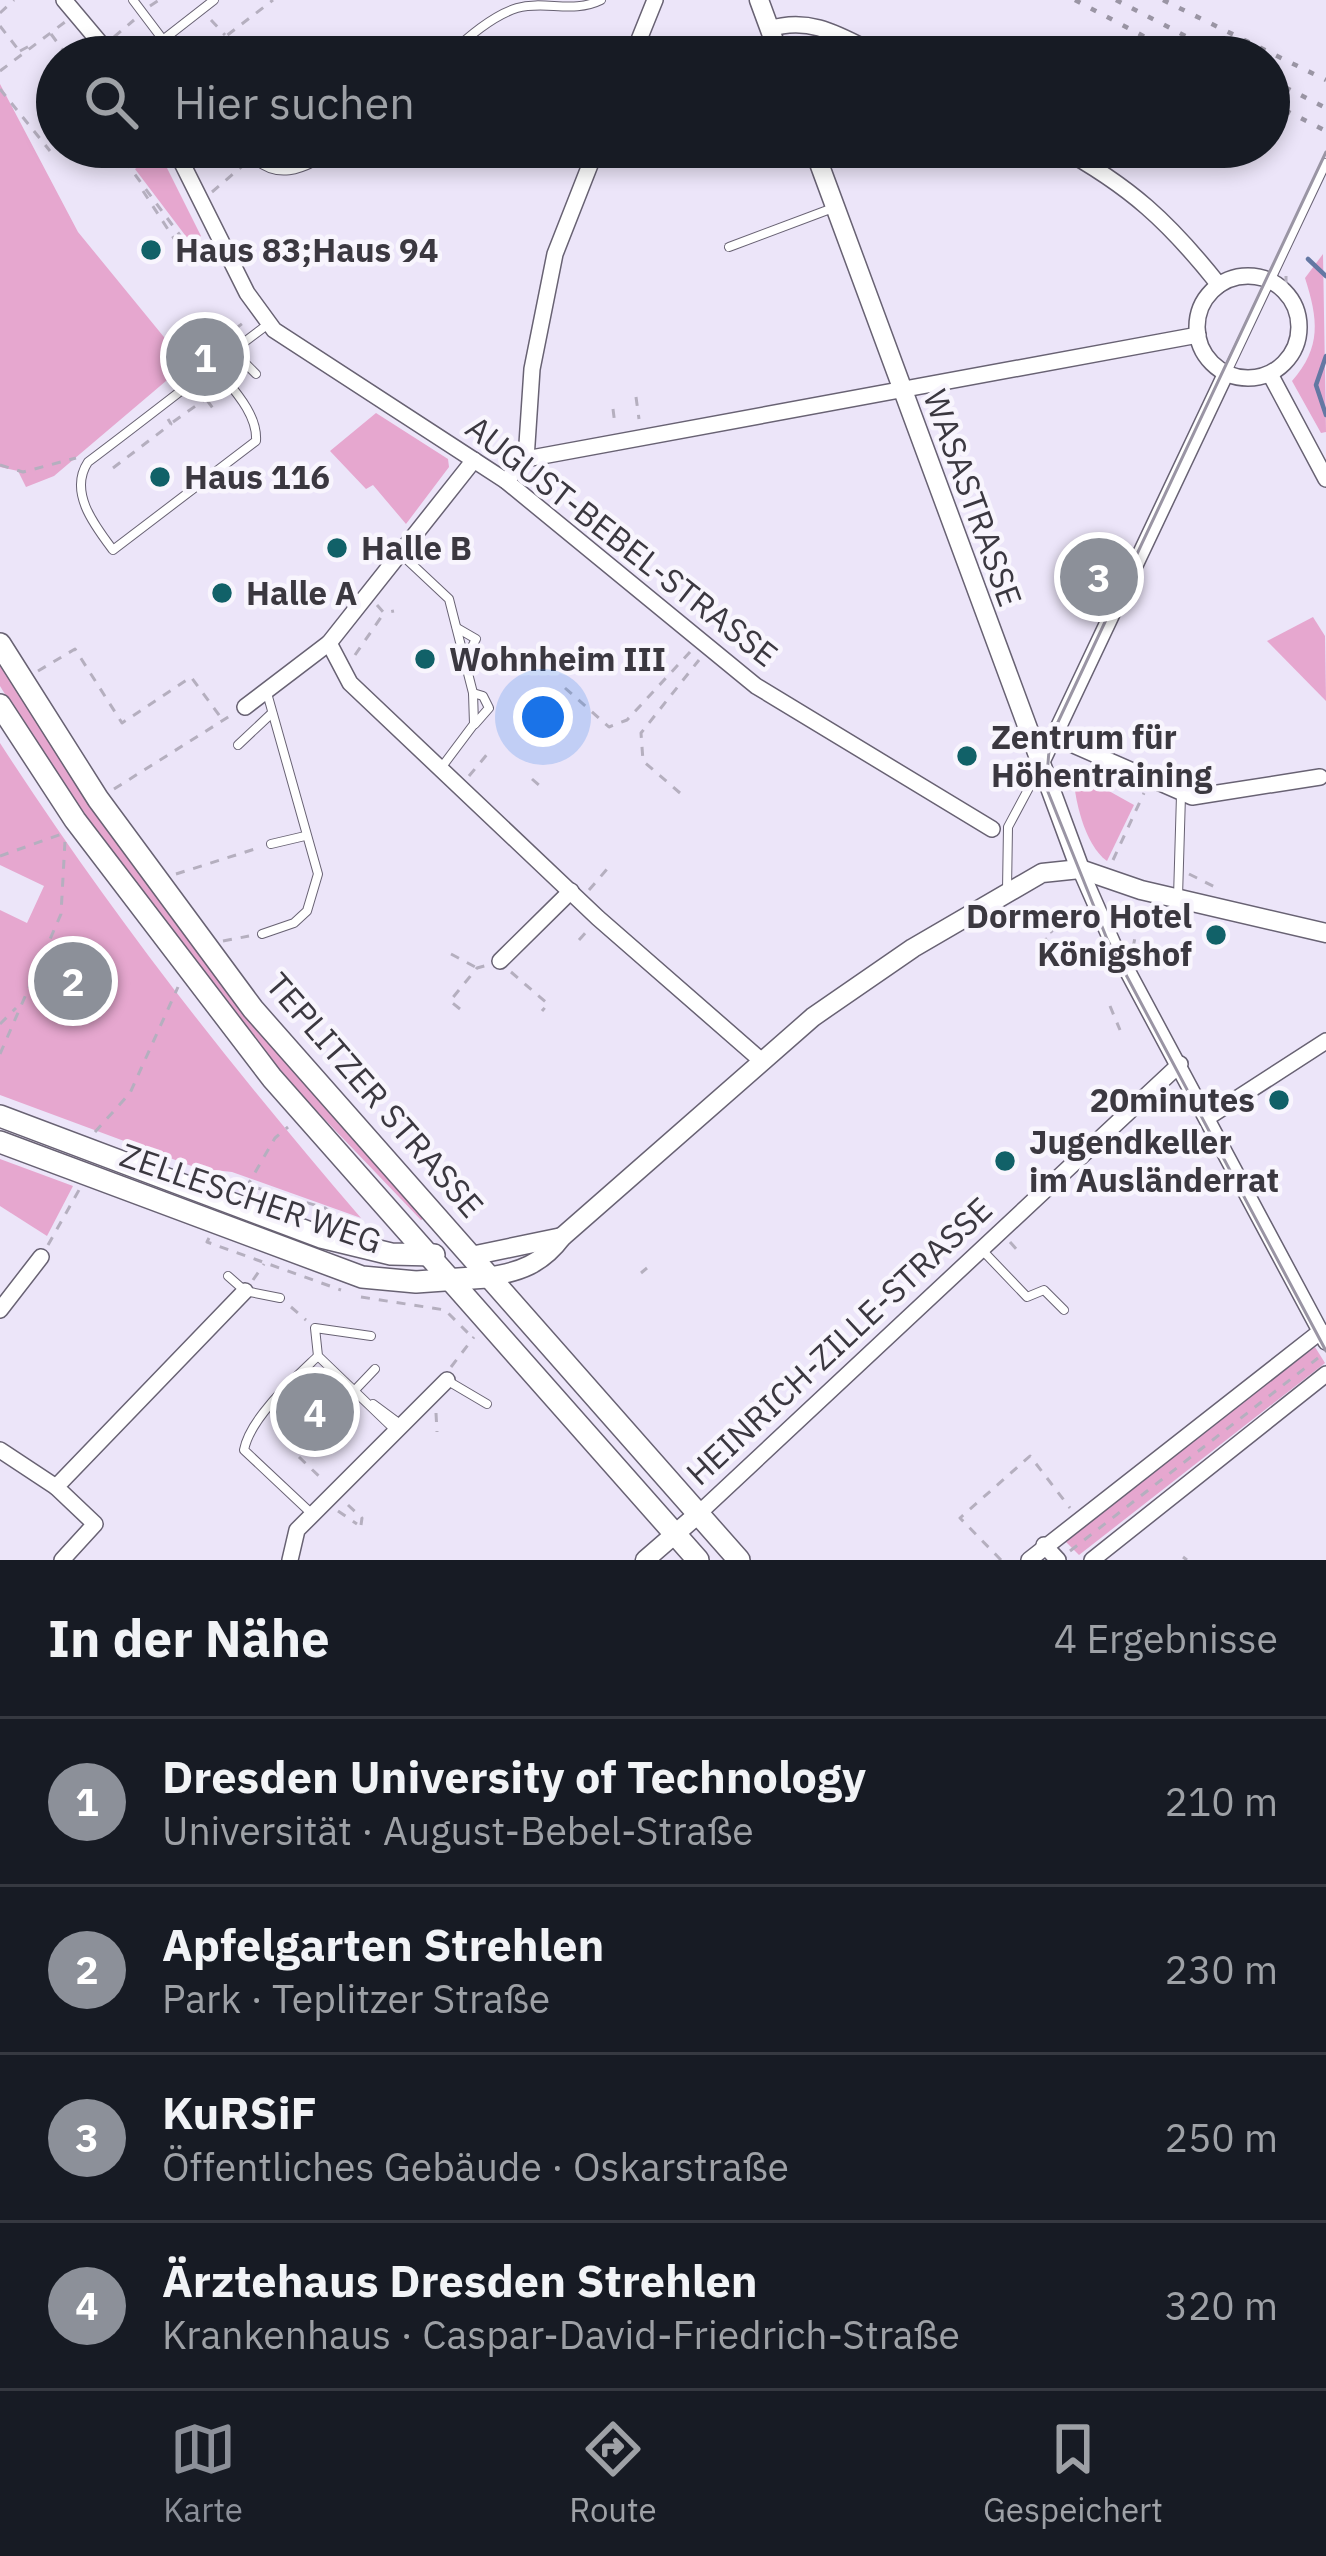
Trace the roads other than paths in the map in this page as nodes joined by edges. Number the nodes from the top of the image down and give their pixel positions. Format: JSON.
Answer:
{"nodes":[{"id":1,"x":64,"y":0,"type":"edge"},
{"id":2,"x":134,"y":0,"type":"edge"},
{"id":3,"x":214,"y":0,"type":"edge"},
{"id":4,"x":602,"y":0,"type":"edge"},
{"id":5,"x":655,"y":0,"type":"edge"},
{"id":6,"x":759,"y":0,"type":"edge"},
{"id":7,"x":770,"y":28,"type":"junction"},
{"id":8,"x":94,"y":36,"type":"edge"},
{"id":9,"x":161,"y":36,"type":"edge"},
{"id":10,"x":167,"y":36,"type":"edge"},
{"id":11,"x":469,"y":36,"type":"edge"},
{"id":12,"x":640,"y":36,"type":"edge"},
{"id":13,"x":773,"y":36,"type":"edge"},
{"id":14,"x":841,"y":36,"type":"edge"},
{"id":15,"x":1326,"y":163,"type":"edge"},
{"id":16,"x":185,"y":168,"type":"edge"},
{"id":17,"x":265,"y":168,"type":"edge"},
{"id":18,"x":298,"y":168,"type":"edge"},
{"id":19,"x":589,"y":168,"type":"edge"},
{"id":20,"x":821,"y":168,"type":"edge"},
{"id":21,"x":1093,"y":168,"type":"edge"},
{"id":22,"x":835,"y":207,"type":"junction"},
{"id":23,"x":729,"y":247,"type":"dead end"},
{"id":24,"x":1268,"y":280,"type":"junction"},
{"id":25,"x":1219,"y":285,"type":"junction"},
{"id":26,"x":268,"y":324,"type":"junction"},
{"id":27,"x":1198,"y":335,"type":"junction"},
{"id":28,"x":233,"y":351,"type":"junction"},
{"id":29,"x":214,"y":365,"type":"junction"},
{"id":30,"x":1226,"y":373,"type":"junction"},
{"id":31,"x":256,"y":374,"type":"dead end"},
{"id":32,"x":1270,"y":374,"type":"junction"},
{"id":33,"x":902,"y":392,"type":"junction"},
{"id":34,"x":526,"y":459,"type":"junction"},
{"id":35,"x":474,"y":460,"type":"junction"},
{"id":36,"x":1326,"y":479,"type":"edge"},
{"id":37,"x":506,"y":481,"type":"junction"},
{"id":38,"x":400,"y":553,"type":"junction"},
{"id":39,"x":457,"y":628,"type":"junction"},
{"id":40,"x":329,"y":643,"type":"junction"},
{"id":41,"x":0,"y":644,"type":"edge"},
{"id":42,"x":464,"y":662,"type":"junction"},
{"id":43,"x":268,"y":692,"type":"junction"},
{"id":44,"x":0,"y":705,"type":"edge"},
{"id":45,"x":245,"y":707,"type":"road end"},
{"id":46,"x":273,"y":713,"type":"junction"},
{"id":47,"x":1055,"y":737,"type":"junction"},
{"id":48,"x":238,"y":745,"type":"dead end"},
{"id":49,"x":1040,"y":766,"type":"junction"},
{"id":50,"x":441,"y":769,"type":"junction"},
{"id":51,"x":1320,"y":777,"type":"dead end"},
{"id":52,"x":1181,"y":795,"type":"junction"},
{"id":53,"x":999,"y":833,"type":"junction"},
{"id":54,"x":305,"y":836,"type":"junction"},
{"id":55,"x":271,"y":844,"type":"road end"},
{"id":56,"x":1080,"y":869,"type":"junction"},
{"id":57,"x":1007,"y":891,"type":"junction"},
{"id":58,"x":576,"y":896,"type":"junction"},
{"id":59,"x":1178,"y":899,"type":"junction"},
{"id":60,"x":1326,"y":933,"type":"edge"},
{"id":61,"x":262,"y":934,"type":"road end"},
{"id":62,"x":500,"y":962,"type":"road end"},
{"id":63,"x":1326,"y":1041,"type":"edge"},
{"id":64,"x":763,"y":1062,"type":"junction"},
{"id":65,"x":1180,"y":1064,"type":"junction"},
{"id":66,"x":0,"y":1116,"type":"edge"},
{"id":67,"x":1210,"y":1116,"type":"junction"},
{"id":68,"x":0,"y":1142,"type":"edge"},
{"id":69,"x":562,"y":1237,"type":"junction"},
{"id":70,"x":982,"y":1250,"type":"junction"},
{"id":71,"x":429,"y":1255,"type":"junction"},
{"id":72,"x":471,"y":1256,"type":"junction"},
{"id":73,"x":41,"y":1257,"type":"road end"},
{"id":74,"x":228,"y":1276,"type":"dead end"},
{"id":75,"x":487,"y":1277,"type":"junction"},
{"id":76,"x":450,"y":1281,"type":"junction"},
{"id":77,"x":245,"y":1291,"type":"junction"},
{"id":78,"x":280,"y":1298,"type":"road end"},
{"id":79,"x":0,"y":1310,"type":"edge"},
{"id":80,"x":1064,"y":1310,"type":"dead end"},
{"id":81,"x":371,"y":1336,"type":"dead end"},
{"id":82,"x":1323,"y":1337,"type":"edge"},
{"id":83,"x":318,"y":1356,"type":"junction"},
{"id":84,"x":375,"y":1369,"type":"dead end"},
{"id":85,"x":1326,"y":1374,"type":"edge"},
{"id":86,"x":447,"y":1380,"type":"joint"},
{"id":87,"x":355,"y":1390,"type":"junction"},
{"id":88,"x":487,"y":1404,"type":"dead end"},
{"id":89,"x":397,"y":1426,"type":"junction"},
{"id":90,"x":0,"y":1450,"type":"edge"},
{"id":91,"x":56,"y":1487,"type":"junction"},
{"id":92,"x":312,"y":1514,"type":"junction"},
{"id":93,"x":697,"y":1515,"type":"junction"},
{"id":94,"x":674,"y":1535,"type":"junction"},
{"id":95,"x":1044,"y":1545,"type":"junction"},
{"id":96,"x":62,"y":1560,"type":"edge"},
{"id":97,"x":290,"y":1560,"type":"edge"},
{"id":98,"x":645,"y":1560,"type":"edge"},
{"id":99,"x":698,"y":1560,"type":"edge"},
{"id":100,"x":739,"y":1560,"type":"edge"},
{"id":101,"x":1029,"y":1560,"type":"edge"},
{"id":102,"x":1059,"y":1560,"type":"edge"},
{"id":103,"x":1092,"y":1560,"type":"edge"}],
"edges":[{"from":1,"to":8,"type":"street"},
{"from":2,"to":9,"type":"lane"},
{"from":3,"to":10,"type":"lane"},
{"from":4,"to":11,"type":"lane"},
{"from":5,"to":12,"type":"street"},
{"from":6,"to":7,"type":"street"},
{"from":7,"to":13,"type":"street"},
{"from":7,"to":14,"type":"street"},
{"from":15,"to":24,"type":"lane"},
{"from":16,"to":26,"type":"street","name":"AUGUST-BEBEL-STRASSE"},
{"from":17,"to":18,"type":"lane"},
{"from":19,"to":34,"type":"street"},
{"from":20,"to":22,"type":"street","name":"WASASTRASSE"},
{"from":21,"to":25,"type":"street"},
{"from":22,"to":23,"type":"lane"},
{"from":22,"to":33,"type":"street","name":"WASASTRASSE"},
{"from":24,"to":25,"type":"street"},
{"from":24,"to":30,"type":"lane"},
{"from":24,"to":32,"type":"street"},
{"from":25,"to":27,"type":"street"},
{"from":26,"to":28,"type":"lane"},
{"from":26,"to":35,"type":"street","name":"AUGUST-BEBEL-STRASSE"},
{"from":27,"to":30,"type":"street"},
{"from":27,"to":33,"type":"street"},
{"from":28,"to":29,"type":"lane"},
{"from":28,"to":31,"type":"lane"},
{"from":29,"to":29,"type":"lane"},
{"from":30,"to":32,"type":"street"},
{"from":30,"to":47,"type":"street"},
{"from":32,"to":36,"type":"street"},
{"from":33,"to":34,"type":"street"},
{"from":33,"to":49,"type":"street","name":"WASASTRASSE"},
{"from":34,"to":37,"type":"street"},
{"from":35,"to":37,"type":"street","name":"AUGUST-BEBEL-STRASSE"},
{"from":35,"to":38,"type":"street"},
{"from":37,"to":53,"type":"street","name":"AUGUST-BEBEL-STRASSE"},
{"from":38,"to":39,"type":"lane"},
{"from":38,"to":40,"type":"street"},
{"from":39,"to":42,"type":"lane"},
{"from":39,"to":42,"type":"lane"},
{"from":40,"to":43,"type":"street"},
{"from":40,"to":50,"type":"street"},
{"from":41,"to":72,"type":"main road","name":"TEPLITZER STRASSE"},
{"from":42,"to":50,"type":"lane"},
{"from":43,"to":45,"type":"street"},
{"from":43,"to":46,"type":"lane"},
{"from":44,"to":71,"type":"main road","name":"TEPLITZER STRASSE"},
{"from":46,"to":48,"type":"lane"},
{"from":46,"to":54,"type":"lane"},
{"from":47,"to":49,"type":"street"},
{"from":47,"to":52,"type":"street"},
{"from":49,"to":53,"type":"lane"},
{"from":49,"to":56,"type":"street","name":"WASASTRASSE"},
{"from":50,"to":58,"type":"street"},
{"from":51,"to":52,"type":"street"},
{"from":52,"to":59,"type":"lane"},
{"from":53,"to":57,"type":"lane"},
{"from":54,"to":55,"type":"lane"},
{"from":54,"to":61,"type":"lane"},
{"from":56,"to":57,"type":"street"},
{"from":56,"to":59,"type":"street"},
{"from":56,"to":65,"type":"street"},
{"from":57,"to":64,"type":"street"},
{"from":58,"to":62,"type":"street"},
{"from":58,"to":64,"type":"street"},
{"from":59,"to":60,"type":"street"},
{"from":63,"to":67,"type":"street"},
{"from":64,"to":69,"type":"street"},
{"from":65,"to":67,"type":"street"},
{"from":65,"to":70,"type":"street","name":"HEINRICH-ZILLE-STRASSE"},
{"from":66,"to":71,"type":"main road","name":"ZELLESCHER WEG"},
{"from":67,"to":82,"type":"street"},
{"from":68,"to":76,"type":"main road","name":"ZELLESCHER WEG"},
{"from":69,"to":72,"type":"street"},
{"from":69,"to":75,"type":"street"},
{"from":70,"to":80,"type":"lane"},
{"from":70,"to":93,"type":"street","name":"HEINRICH-ZILLE-STRASSE"},
{"from":71,"to":72,"type":"main road","name":"ZELLESCHER WEG"},
{"from":71,"to":76,"type":"main road","name":"TEPLITZER STRASSE"},
{"from":72,"to":75,"type":"main road","name":"TEPLITZER STRASSE"},
{"from":73,"to":79,"type":"street"},
{"from":74,"to":77,"type":"lane"},
{"from":75,"to":76,"type":"main road","name":"ZELLESCHER WEG"},
{"from":75,"to":93,"type":"main road","name":"TEPLITZER STRASSE"},
{"from":76,"to":94,"type":"main road","name":"TEPLITZER STRASSE"},
{"from":77,"to":78,"type":"lane"},
{"from":77,"to":91,"type":"street"},
{"from":81,"to":83,"type":"lane"},
{"from":82,"to":95,"type":"street"},
{"from":83,"to":87,"type":"lane"},
{"from":83,"to":92,"type":"lane"},
{"from":84,"to":87,"type":"lane"},
{"from":85,"to":103,"type":"street"},
{"from":86,"to":88,"type":"lane"},
{"from":86,"to":89,"type":"street"},
{"from":87,"to":89,"type":"lane"},
{"from":89,"to":92,"type":"street"},
{"from":90,"to":91,"type":"street"},
{"from":91,"to":96,"type":"street"},
{"from":92,"to":97,"type":"street"},
{"from":93,"to":94,"type":"street"},
{"from":93,"to":100,"type":"main road","name":"TEPLITZER STRASSE"},
{"from":94,"to":98,"type":"street"},
{"from":94,"to":99,"type":"main road","name":"TEPLITZER STRASSE"},
{"from":95,"to":101,"type":"street"},
{"from":95,"to":102,"type":"street"}]}
